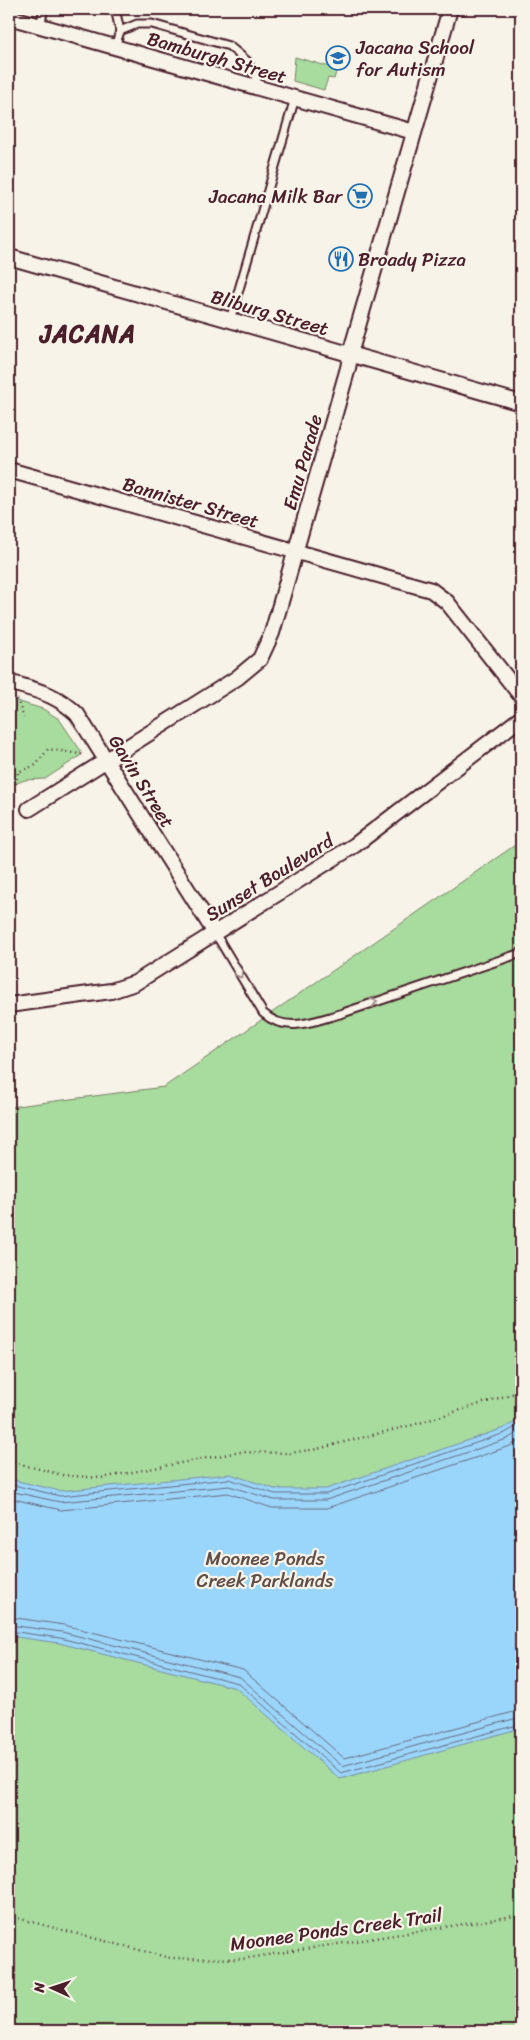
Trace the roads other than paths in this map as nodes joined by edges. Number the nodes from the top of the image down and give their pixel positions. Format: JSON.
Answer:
{"nodes":[{"id":1,"x":44,"y":9,"type":"edge"},
{"id":2,"x":450,"y":9,"type":"edge"},
{"id":3,"x":116,"y":13,"type":"dead end"},
{"id":4,"x":9,"y":17,"type":"edge"},
{"id":5,"x":40,"y":26,"type":"junction"},
{"id":6,"x":120,"y":31,"type":"junction"},
{"id":7,"x":115,"y":47,"type":"junction"},
{"id":8,"x":257,"y":88,"type":"junction"},
{"id":9,"x":295,"y":98,"type":"junction"},
{"id":10,"x":414,"y":132,"type":"junction"},
{"id":11,"x":9,"y":257,"type":"edge"},
{"id":12,"x":230,"y":320,"type":"junction"},
{"id":13,"x":351,"y":355,"type":"junction"},
{"id":14,"x":521,"y":403,"type":"edge"},
{"id":15,"x":9,"y":470,"type":"edge"},
{"id":16,"x":296,"y":552,"type":"junction"},
{"id":17,"x":9,"y":682,"type":"edge"},
{"id":18,"x":521,"y":696,"type":"edge"},
{"id":19,"x":521,"y":718,"type":"edge"},
{"id":20,"x":106,"y":760,"type":"junction"},
{"id":21,"x":29,"y":808,"type":"dead end"},
{"id":22,"x":215,"y":933,"type":"junction"},
{"id":23,"x":521,"y":953,"type":"edge"},
{"id":24,"x":9,"y":1005,"type":"edge"}],
"edges":[{"from":1,"to":5,"type":"lane"},
{"from":2,"to":10,"type":"street","name":"Emu Parade"},
{"from":3,"to":6,"type":"lane"},
{"from":4,"to":5,"type":"street","name":"Bamburgh Street"},
{"from":5,"to":7,"type":"street","name":"Bamburgh Street"},
{"from":6,"to":7,"type":"lane"},
{"from":6,"to":8,"type":"lane"},
{"from":7,"to":8,"type":"street","name":"Bamburgh Street"},
{"from":8,"to":9,"type":"street","name":"Bamburgh Street"},
{"from":9,"to":10,"type":"street","name":"Bamburgh Street"},
{"from":9,"to":12,"type":"lane"},
{"from":10,"to":13,"type":"street","name":"Emu Parade"},
{"from":11,"to":12,"type":"street","name":"Bliburg Street"},
{"from":12,"to":13,"type":"street","name":"Bliburg Street"},
{"from":13,"to":14,"type":"street","name":"Bliburg Street"},
{"from":13,"to":16,"type":"street","name":"Emu Parade"},
{"from":15,"to":16,"type":"street","name":"Bannister Street"},
{"from":16,"to":18,"type":"street","name":"Bannister Street"},
{"from":16,"to":20,"type":"street","name":"Emu Parade"},
{"from":17,"to":20,"type":"street","name":"Gavin Street"},
{"from":19,"to":22,"type":"street","name":"Sunset Boulevard"},
{"from":20,"to":21,"type":"street","name":"Emu Parade"},
{"from":20,"to":22,"type":"street","name":"Gavin Street"},
{"from":22,"to":23,"type":"lane","one_way":true},
{"from":22,"to":24,"type":"street","name":"Sunset Boulevard"}]}
